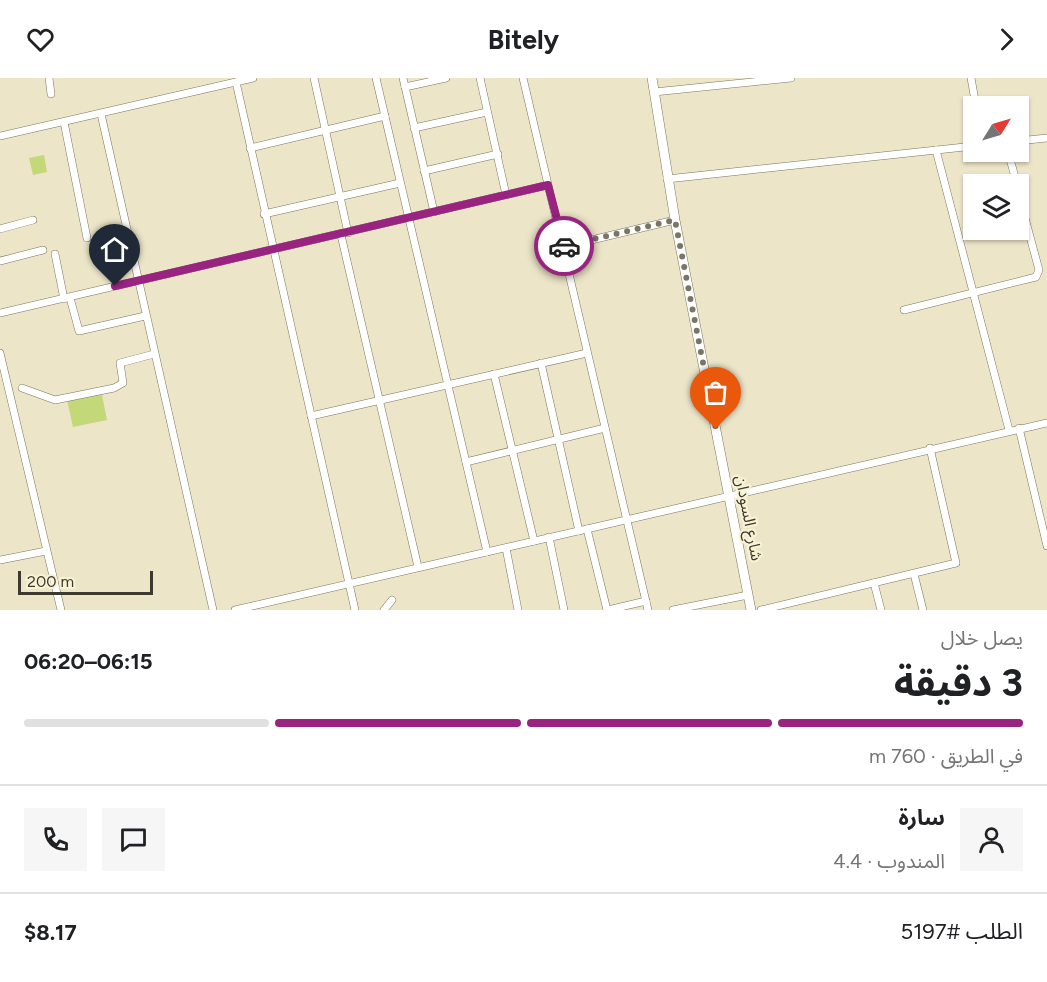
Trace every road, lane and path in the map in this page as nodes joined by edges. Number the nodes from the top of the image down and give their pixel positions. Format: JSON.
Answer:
{"nodes":[{"id":1,"x":49,"y":78,"type":"edge"},
{"id":2,"x":253,"y":78,"type":"edge"},
{"id":3,"x":314,"y":78,"type":"edge"},
{"id":4,"x":376,"y":78,"type":"edge"},
{"id":5,"x":403,"y":78,"type":"edge"},
{"id":6,"x":446,"y":78,"type":"edge"},
{"id":7,"x":480,"y":78,"type":"edge"},
{"id":8,"x":523,"y":78,"type":"edge"},
{"id":9,"x":651,"y":78,"type":"edge"},
{"id":10,"x":791,"y":78,"type":"edge"},
{"id":11,"x":971,"y":78,"type":"edge"},
{"id":12,"x":738,"y":81,"type":"edge"},
{"id":13,"x":236,"y":82,"type":"junction"},
{"id":14,"x":405,"y":87,"type":"junction"},
{"id":15,"x":654,"y":92,"type":"junction"},
{"id":16,"x":51,"y":94,"type":"dead end"},
{"id":17,"x":974,"y":96,"type":"edge"},
{"id":18,"x":487,"y":111,"type":"junction"},
{"id":19,"x":102,"y":114,"type":"junction"},
{"id":20,"x":385,"y":116,"type":"junction"},
{"id":21,"x":64,"y":122,"type":"junction"},
{"id":22,"x":414,"y":128,"type":"junction"},
{"id":23,"x":324,"y":130,"type":"junction"},
{"id":24,"x":0,"y":136,"type":"edge"},
{"id":25,"x":1047,"y":138,"type":"edge"},
{"id":26,"x":1029,"y":140,"type":"edge"},
{"id":27,"x":963,"y":147,"type":"edge"},
{"id":28,"x":250,"y":148,"type":"junction"},
{"id":29,"x":936,"y":150,"type":"junction"},
{"id":30,"x":498,"y":154,"type":"junction"},
{"id":31,"x":424,"y":171,"type":"junction"},
{"id":32,"x":667,"y":178,"type":"junction"},
{"id":33,"x":400,"y":183,"type":"junction"},
{"id":34,"x":548,"y":185,"type":"junction"},
{"id":35,"x":506,"y":195,"type":"junction"},
{"id":36,"x":339,"y":197,"type":"junction"},
{"id":37,"x":434,"y":212,"type":"junction"},
{"id":38,"x":264,"y":214,"type":"junction"},
{"id":39,"x":408,"y":218,"type":"junction"},
{"id":40,"x":33,"y":220,"type":"dead end"},
{"id":41,"x":675,"y":220,"type":"junction"},
{"id":42,"x":0,"y":229,"type":"edge"},
{"id":43,"x":344,"y":234,"type":"junction"},
{"id":44,"x":1029,"y":237,"type":"edge"},
{"id":45,"x":87,"y":238,"type":"dead end"},
{"id":46,"x":562,"y":247,"type":"junction"},
{"id":47,"x":273,"y":249,"type":"junction"},
{"id":48,"x":43,"y":250,"type":"dead end"},
{"id":49,"x":55,"y":254,"type":"dead end"},
{"id":50,"x":0,"y":261,"type":"edge"},
{"id":51,"x":137,"y":280,"type":"junction"},
{"id":52,"x":973,"y":294,"type":"junction"},
{"id":53,"x":67,"y":299,"type":"junction"},
{"id":54,"x":904,"y":310,"type":"dead end"},
{"id":55,"x":0,"y":314,"type":"edge"},
{"id":56,"x":145,"y":316,"type":"junction"},
{"id":57,"x":0,"y":353,"type":"edge"},
{"id":58,"x":587,"y":353,"type":"junction"},
{"id":59,"x":154,"y":354,"type":"junction"},
{"id":60,"x":541,"y":363,"type":"junction"},
{"id":61,"x":494,"y":374,"type":"junction"},
{"id":62,"x":447,"y":384,"type":"junction"},
{"id":63,"x":14,"y":386,"type":"junction"},
{"id":64,"x":380,"y":399,"type":"junction"},
{"id":65,"x":311,"y":416,"type":"junction"},
{"id":66,"x":1047,"y":423,"type":"edge"},
{"id":67,"x":605,"y":428,"type":"junction"},
{"id":68,"x":1019,"y":428,"type":"junction"},
{"id":69,"x":1009,"y":430,"type":"junction"},
{"id":70,"x":558,"y":439,"type":"junction"},
{"id":71,"x":930,"y":448,"type":"junction"},
{"id":72,"x":511,"y":450,"type":"junction"},
{"id":73,"x":466,"y":462,"type":"junction"},
{"id":74,"x":729,"y":496,"type":"junction"},
{"id":75,"x":1047,"y":500,"type":"edge"},
{"id":76,"x":1037,"y":502,"type":"junction"},
{"id":77,"x":626,"y":519,"type":"junction"},
{"id":78,"x":583,"y":530,"type":"junction"},
{"id":79,"x":549,"y":537,"type":"junction"},
{"id":80,"x":534,"y":541,"type":"junction"},
{"id":81,"x":1047,"y":546,"type":"edge"},
{"id":82,"x":506,"y":548,"type":"junction"},
{"id":83,"x":46,"y":551,"type":"junction"},
{"id":84,"x":487,"y":552,"type":"junction"},
{"id":85,"x":0,"y":560,"type":"edge"},
{"id":86,"x":418,"y":567,"type":"junction"},
{"id":87,"x":914,"y":574,"type":"junction"},
{"id":88,"x":349,"y":583,"type":"junction"},
{"id":89,"x":874,"y":583,"type":"junction"},
{"id":90,"x":748,"y":595,"type":"junction"},
{"id":91,"x":392,"y":600,"type":"dead end"},
{"id":92,"x":646,"y":601,"type":"junction"},
{"id":93,"x":272,"y":602,"type":"junction"},
{"id":94,"x":61,"y":610,"type":"edge"},
{"id":95,"x":213,"y":610,"type":"edge"},
{"id":96,"x":235,"y":610,"type":"edge"},
{"id":97,"x":274,"y":610,"type":"edge"},
{"id":98,"x":355,"y":610,"type":"edge"},
{"id":99,"x":384,"y":610,"type":"edge"},
{"id":100,"x":518,"y":610,"type":"edge"},
{"id":101,"x":564,"y":610,"type":"edge"},
{"id":102,"x":607,"y":610,"type":"edge"},
{"id":103,"x":648,"y":610,"type":"edge"},
{"id":104,"x":673,"y":610,"type":"edge"},
{"id":105,"x":751,"y":610,"type":"edge"},
{"id":106,"x":761,"y":610,"type":"edge"},
{"id":107,"x":881,"y":610,"type":"edge"},
{"id":108,"x":923,"y":610,"type":"edge"}],
"edges":[{"from":1,"to":16,"type":"street"},
{"from":2,"to":13,"type":"street"},
{"from":3,"to":23,"type":"street"},
{"from":4,"to":20,"type":"street"},
{"from":5,"to":14,"type":"street"},
{"from":6,"to":14,"type":"street"},
{"from":7,"to":18,"type":"street"},
{"from":8,"to":34,"type":"street"},
{"from":9,"to":15,"type":"main road","name":"شارع السودان"},
{"from":10,"to":12,"type":"street"},
{"from":11,"to":17,"type":"street"},
{"from":12,"to":15,"type":"street"},
{"from":13,"to":19,"type":"street"},
{"from":13,"to":28,"type":"street"},
{"from":14,"to":22,"type":"street"},
{"from":15,"to":32,"type":"main road","name":"شارع السودان"},
{"from":18,"to":22,"type":"street"},
{"from":18,"to":30,"type":"street"},
{"from":19,"to":21,"type":"street"},
{"from":19,"to":51,"type":"street"},
{"from":20,"to":23,"type":"street"},
{"from":20,"to":33,"type":"street"},
{"from":21,"to":24,"type":"street"},
{"from":21,"to":45,"type":"street"},
{"from":22,"to":31,"type":"street"},
{"from":23,"to":28,"type":"street"},
{"from":23,"to":36,"type":"street"},
{"from":25,"to":26,"type":"street"},
{"from":27,"to":29,"type":"street"},
{"from":28,"to":38,"type":"street"},
{"from":29,"to":32,"type":"street"},
{"from":29,"to":52,"type":"street"},
{"from":30,"to":31,"type":"street"},
{"from":30,"to":35,"type":"street"},
{"from":31,"to":37,"type":"street"},
{"from":32,"to":41,"type":"main road","name":"شارع السودان"},
{"from":33,"to":36,"type":"street"},
{"from":33,"to":39,"type":"street"},
{"from":34,"to":35,"type":"street"},
{"from":34,"to":46,"type":"street"},
{"from":35,"to":37,"type":"street"},
{"from":36,"to":38,"type":"street"},
{"from":36,"to":43,"type":"street"},
{"from":37,"to":39,"type":"street"},
{"from":38,"to":47,"type":"street"},
{"from":39,"to":43,"type":"street"},
{"from":39,"to":62,"type":"street"},
{"from":40,"to":42,"type":"street"},
{"from":41,"to":46,"type":"street"},
{"from":41,"to":74,"type":"main road","name":"شارع السودان"},
{"from":43,"to":47,"type":"street"},
{"from":43,"to":64,"type":"street"},
{"from":44,"to":52,"type":"street"},
{"from":46,"to":58,"type":"street"},
{"from":47,"to":51,"type":"street"},
{"from":47,"to":65,"type":"street"},
{"from":48,"to":50,"type":"street"},
{"from":49,"to":53,"type":"street"},
{"from":51,"to":53,"type":"street"},
{"from":51,"to":56,"type":"street"},
{"from":52,"to":54,"type":"street"},
{"from":52,"to":69,"type":"street"},
{"from":53,"to":55,"type":"street"},
{"from":53,"to":56,"type":"street"},
{"from":56,"to":59,"type":"street"},
{"from":57,"to":63,"type":"street"},
{"from":58,"to":60,"type":"street"},
{"from":58,"to":67,"type":"street"},
{"from":59,"to":63,"type":"street"},
{"from":59,"to":95,"type":"street"},
{"from":60,"to":61,"type":"street"},
{"from":60,"to":70,"type":"street"},
{"from":61,"to":62,"type":"street"},
{"from":61,"to":72,"type":"street"},
{"from":62,"to":64,"type":"street"},
{"from":62,"to":73,"type":"street"},
{"from":63,"to":83,"type":"street"},
{"from":64,"to":65,"type":"street"},
{"from":64,"to":86,"type":"street"},
{"from":65,"to":88,"type":"street"},
{"from":66,"to":68,"type":"street"},
{"from":67,"to":70,"type":"street"},
{"from":67,"to":77,"type":"street"},
{"from":68,"to":69,"type":"street"},
{"from":68,"to":76,"type":"street"},
{"from":69,"to":71,"type":"street"},
{"from":70,"to":72,"type":"street"},
{"from":70,"to":78,"type":"street"},
{"from":71,"to":74,"type":"street"},
{"from":71,"to":87,"type":"street"},
{"from":72,"to":73,"type":"street"},
{"from":72,"to":80,"type":"street"},
{"from":73,"to":84,"type":"street"},
{"from":74,"to":77,"type":"street"},
{"from":74,"to":90,"type":"main road","name":"شارع السودان"},
{"from":75,"to":76,"type":"street"},
{"from":76,"to":81,"type":"street"},
{"from":77,"to":78,"type":"street"},
{"from":77,"to":92,"type":"street"},
{"from":78,"to":79,"type":"street"},
{"from":78,"to":102,"type":"street"},
{"from":79,"to":80,"type":"street"},
{"from":79,"to":101,"type":"street"},
{"from":80,"to":82,"type":"street"},
{"from":82,"to":84,"type":"street"},
{"from":82,"to":100,"type":"street"},
{"from":83,"to":85,"type":"street"},
{"from":83,"to":94,"type":"street"},
{"from":84,"to":86,"type":"street"},
{"from":86,"to":88,"type":"street"},
{"from":87,"to":89,"type":"street"},
{"from":87,"to":108,"type":"street"},
{"from":88,"to":93,"type":"street"},
{"from":88,"to":98,"type":"street"},
{"from":89,"to":106,"type":"street"},
{"from":89,"to":107,"type":"street"},
{"from":90,"to":104,"type":"street"},
{"from":90,"to":105,"type":"main road","name":"شارع السودان"},
{"from":91,"to":99,"type":"street"},
{"from":92,"to":102,"type":"street"},
{"from":92,"to":103,"type":"street"},
{"from":93,"to":96,"type":"street"},
{"from":93,"to":97,"type":"street"}]}
